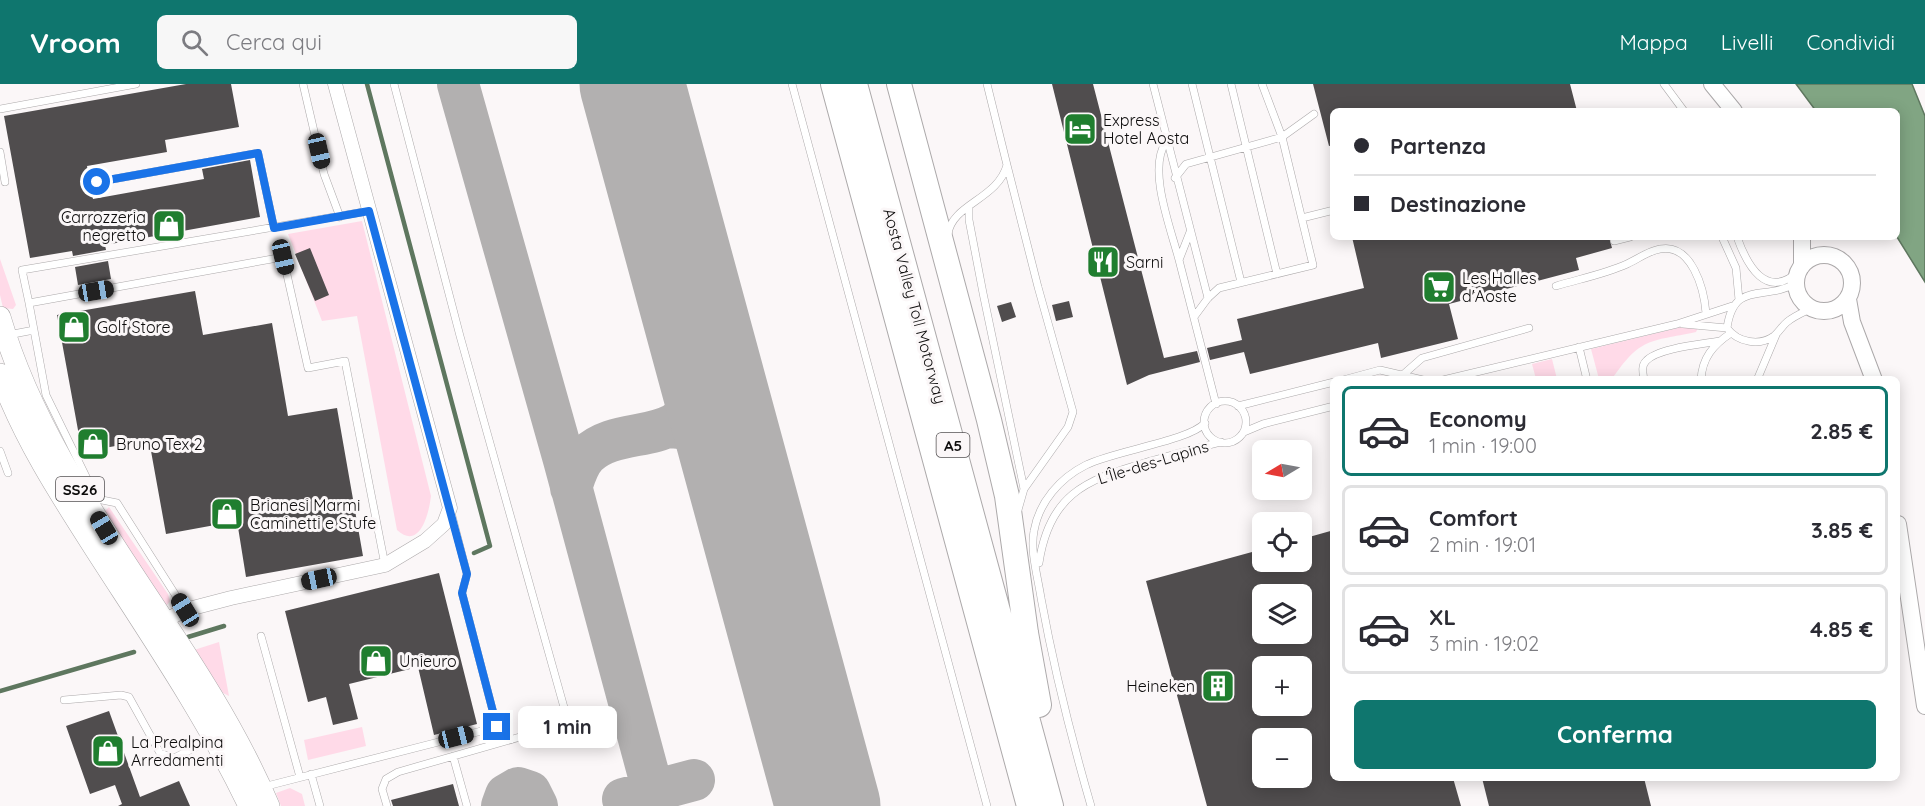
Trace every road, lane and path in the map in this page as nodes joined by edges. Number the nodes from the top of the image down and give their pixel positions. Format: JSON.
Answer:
{"nodes":[{"id":1,"x":136,"y":84,"type":"edge"},
{"id":2,"x":303,"y":84,"type":"edge"},
{"id":3,"x":335,"y":84,"type":"edge"},
{"id":4,"x":394,"y":84,"type":"edge"},
{"id":5,"x":792,"y":84,"type":"edge"},
{"id":6,"x":833,"y":84,"type":"edge"},
{"id":7,"x":855,"y":84,"type":"edge"},
{"id":8,"x":898,"y":84,"type":"edge"},
{"id":9,"x":987,"y":84,"type":"edge"},
{"id":10,"x":1153,"y":84,"type":"edge"},
{"id":11,"x":1192,"y":84,"type":"edge"},
{"id":12,"x":1231,"y":84,"type":"edge"},
{"id":13,"x":1262,"y":84,"type":"edge"},
{"id":14,"x":1664,"y":84,"type":"edge"},
{"id":15,"x":1712,"y":84,"type":"edge"},
{"id":16,"x":1682,"y":108,"type":"edge"},
{"id":17,"x":1732,"y":108,"type":"edge"},
{"id":18,"x":0,"y":109,"type":"edge"},
{"id":19,"x":1314,"y":114,"type":"dead end"},
{"id":20,"x":1282,"y":137,"type":"junction"},
{"id":21,"x":1166,"y":142,"type":"junction"},
{"id":22,"x":1247,"y":146,"type":"junction"},
{"id":23,"x":0,"y":152,"type":"edge"},
{"id":24,"x":1210,"y":156,"type":"junction"},
{"id":25,"x":1006,"y":165,"type":"junction"},
{"id":26,"x":1175,"y":178,"type":"junction"},
{"id":27,"x":5,"y":182,"type":"dead end"},
{"id":28,"x":97,"y":182,"type":"dead end"},
{"id":29,"x":969,"y":206,"type":"junction"},
{"id":30,"x":369,"y":211,"type":"junction"},
{"id":31,"x":1330,"y":211,"type":"edge"},
{"id":32,"x":340,"y":217,"type":"junction"},
{"id":33,"x":1302,"y":218,"type":"junction"},
{"id":34,"x":274,"y":228,"type":"junction"},
{"id":35,"x":1190,"y":232,"type":"junction"},
{"id":36,"x":1618,"y":240,"type":"edge"},
{"id":37,"x":1722,"y":240,"type":"edge"},
{"id":38,"x":1738,"y":240,"type":"edge"},
{"id":39,"x":1802,"y":240,"type":"edge"},
{"id":40,"x":1813,"y":240,"type":"edge"},
{"id":41,"x":1614,"y":241,"type":"dead end"},
{"id":42,"x":1828,"y":255,"type":"junction"},
{"id":43,"x":1179,"y":260,"type":"junction"},
{"id":44,"x":1799,"y":273,"type":"junction"},
{"id":45,"x":1277,"y":274,"type":"junction"},
{"id":46,"x":951,"y":282,"type":"junction"},
{"id":47,"x":1241,"y":282,"type":"junction"},
{"id":48,"x":1556,"y":286,"type":"dead end"},
{"id":49,"x":1208,"y":298,"type":"junction"},
{"id":50,"x":1848,"y":299,"type":"junction"},
{"id":51,"x":1739,"y":300,"type":"junction"},
{"id":52,"x":29,"y":303,"type":"junction"},
{"id":53,"x":1732,"y":306,"type":"junction"},
{"id":54,"x":1812,"y":308,"type":"junction"},
{"id":55,"x":1831,"y":311,"type":"junction"},
{"id":56,"x":1706,"y":312,"type":"junction"},
{"id":57,"x":1194,"y":317,"type":"junction"},
{"id":58,"x":1677,"y":324,"type":"junction"},
{"id":59,"x":3,"y":326,"type":"edge"},
{"id":60,"x":1529,"y":328,"type":"dead end"},
{"id":61,"x":34,"y":330,"type":"junction"},
{"id":62,"x":1729,"y":331,"type":"junction"},
{"id":63,"x":1777,"y":334,"type":"junction"},
{"id":64,"x":1720,"y":341,"type":"junction"},
{"id":65,"x":1579,"y":347,"type":"junction"},
{"id":66,"x":0,"y":374,"type":"edge"},
{"id":67,"x":1358,"y":376,"type":"edge"},
{"id":68,"x":1397,"y":376,"type":"edge"},
{"id":69,"x":1401,"y":376,"type":"edge"},
{"id":70,"x":1459,"y":376,"type":"edge"},
{"id":71,"x":1586,"y":376,"type":"edge"},
{"id":72,"x":1644,"y":376,"type":"edge"},
{"id":73,"x":1701,"y":376,"type":"edge"},
{"id":74,"x":1759,"y":376,"type":"edge"},
{"id":75,"x":1872,"y":376,"type":"edge"},
{"id":76,"x":1872,"y":376,"type":"edge"},
{"id":77,"x":1330,"y":383,"type":"edge"},
{"id":78,"x":1216,"y":404,"type":"junction"},
{"id":79,"x":1238,"y":406,"type":"junction"},
{"id":80,"x":1330,"y":407,"type":"edge"},
{"id":81,"x":1204,"y":423,"type":"junction"},
{"id":82,"x":1244,"y":432,"type":"junction"},
{"id":83,"x":1221,"y":442,"type":"junction"},
{"id":84,"x":0,"y":451,"type":"edge"},
{"id":85,"x":8,"y":473,"type":"dead end"},
{"id":86,"x":1024,"y":489,"type":"junction"},
{"id":87,"x":450,"y":508,"type":"junction"},
{"id":88,"x":1013,"y":527,"type":"junction"},
{"id":89,"x":1900,"y":537,"type":"edge"},
{"id":90,"x":385,"y":565,"type":"junction"},
{"id":91,"x":1037,"y":574,"type":"junction"},
{"id":92,"x":185,"y":610,"type":"junction"},
{"id":93,"x":164,"y":621,"type":"junction"},
{"id":94,"x":261,"y":636,"type":"dead end"},
{"id":95,"x":173,"y":655,"type":"junction"},
{"id":96,"x":64,"y":700,"type":"dead end"},
{"id":97,"x":1925,"y":706,"type":"edge"},
{"id":98,"x":214,"y":737,"type":"junction"},
{"id":99,"x":453,"y":756,"type":"junction"},
{"id":100,"x":311,"y":774,"type":"junction"},
{"id":101,"x":300,"y":777,"type":"junction"},
{"id":102,"x":265,"y":797,"type":"edge"},
{"id":103,"x":249,"y":806,"type":"edge"},
{"id":104,"x":320,"y":806,"type":"edge"},
{"id":105,"x":387,"y":806,"type":"edge"},
{"id":106,"x":467,"y":806,"type":"edge"},
{"id":107,"x":987,"y":806,"type":"edge"},
{"id":108,"x":1029,"y":806,"type":"edge"},
{"id":109,"x":1051,"y":806,"type":"edge"},
{"id":110,"x":1064,"y":806,"type":"edge"},
{"id":111,"x":1090,"y":806,"type":"edge"}],
"edges":[{"from":1,"to":18,"type":"lane"},
{"from":2,"to":32,"type":"lane"},
{"from":3,"to":30,"type":"street"},
{"from":4,"to":99,"type":"lane"},
{"from":5,"to":107,"type":"lane"},
{"from":6,"to":108,"type":"highway","name":"Aosta Valley Toll Motorway","number":"A5"},
{"from":7,"to":109,"type":"highway","name":"Aosta Valley Toll Motorway","number":"A5"},
{"from":8,"to":46,"type":"highway","number":"A5"},
{"from":9,"to":25,"type":"lane"},
{"from":10,"to":21,"type":"lane"},
{"from":11,"to":24,"type":"lane"},
{"from":12,"to":22,"type":"lane"},
{"from":13,"to":20,"type":"lane"},
{"from":14,"to":16,"type":"lane"},
{"from":15,"to":17,"type":"street"},
{"from":19,"to":20,"type":"lane"},
{"from":20,"to":22,"type":"lane"},
{"from":20,"to":33,"type":"lane"},
{"from":21,"to":26,"type":"lane"},
{"from":21,"to":43,"type":"lane"},
{"from":22,"to":24,"type":"lane"},
{"from":22,"to":45,"type":"lane"},
{"from":23,"to":27,"type":"lane"},
{"from":24,"to":26,"type":"lane"},
{"from":24,"to":47,"type":"lane"},
{"from":25,"to":29,"type":"lane"},
{"from":25,"to":86,"type":"lane"},
{"from":26,"to":35,"type":"lane"},
{"from":28,"to":34,"type":"lane"},
{"from":29,"to":46,"type":"lane"},
{"from":29,"to":86,"type":"lane"},
{"from":30,"to":32,"type":"lane"},
{"from":30,"to":87,"type":"street"},
{"from":31,"to":33,"type":"lane"},
{"from":32,"to":34,"type":"lane"},
{"from":33,"to":45,"type":"lane"},
{"from":34,"to":52,"type":"lane"},
{"from":35,"to":43,"type":"lane"},
{"from":35,"to":49,"type":"lane"},
{"from":36,"to":41,"type":"lane"},
{"from":37,"to":51,"type":"lane"},
{"from":38,"to":44,"type":"lane"},
{"from":39,"to":44,"type":"street"},
{"from":40,"to":42,"type":"street"},
{"from":42,"to":44,"type":"street"},
{"from":42,"to":50,"type":"street"},
{"from":43,"to":57,"type":"lane"},
{"from":44,"to":51,"type":"lane"},
{"from":44,"to":54,"type":"street"},
{"from":45,"to":47,"type":"lane"},
{"from":46,"to":88,"type":"highway","number":"A5"},
{"from":47,"to":49,"type":"lane"},
{"from":48,"to":56,"type":"lane"},
{"from":49,"to":57,"type":"lane"},
{"from":50,"to":55,"type":"street"},
{"from":50,"to":75,"type":"street"},
{"from":51,"to":53,"type":"lane"},
{"from":52,"to":61,"type":"lane"},
{"from":52,"to":90,"type":"lane"},
{"from":53,"to":56,"type":"lane"},
{"from":53,"to":62,"type":"lane"},
{"from":54,"to":55,"type":"street"},
{"from":54,"to":63,"type":"lane"},
{"from":55,"to":76,"type":"street"},
{"from":56,"to":58,"type":"lane"},
{"from":57,"to":78,"type":"lane"},
{"from":58,"to":62,"type":"lane"},
{"from":58,"to":65,"type":"lane"},
{"from":59,"to":61,"type":"lane"},
{"from":59,"to":93,"type":"main road","number":"SS26"},
{"from":60,"to":69,"type":"lane"},
{"from":61,"to":92,"type":"lane"},
{"from":62,"to":63,"type":"lane"},
{"from":62,"to":64,"type":"lane"},
{"from":63,"to":74,"type":"lane"},
{"from":64,"to":72,"type":"lane"},
{"from":64,"to":73,"type":"lane"},
{"from":65,"to":70,"type":"lane"},
{"from":65,"to":71,"type":"lane"},
{"from":66,"to":95,"type":"main road","number":"SS26"},
{"from":67,"to":68,"type":"lane"},
{"from":77,"to":79,"type":"lane"},
{"from":78,"to":79,"type":"lane"},
{"from":78,"to":81,"type":"lane","name":"L'Île-des-Lapins"},
{"from":79,"to":82,"type":"lane"},
{"from":80,"to":82,"type":"lane","name":"L'Île-des-Lapins"},
{"from":81,"to":83,"type":"lane","name":"L'Île-des-Lapins"},
{"from":81,"to":91,"type":"lane","name":"L'Île-des-Lapins"},
{"from":82,"to":83,"type":"lane","name":"L'Île-des-Lapins"},
{"from":83,"to":91,"type":"lane","name":"L'Île-des-Lapins"},
{"from":84,"to":85,"type":"lane"},
{"from":86,"to":88,"type":"lane"},
{"from":87,"to":90,"type":"street"},
{"from":87,"to":100,"type":"lane"},
{"from":88,"to":110,"type":"highway","number":"A5"},
{"from":89,"to":97,"type":"street"},
{"from":90,"to":92,"type":"street"},
{"from":91,"to":111,"type":"lane","name":"L'Île-des-Lapins"},
{"from":92,"to":93,"type":"street"},
{"from":93,"to":95,"type":"main road","number":"SS26"},
{"from":94,"to":101,"type":"lane"},
{"from":95,"to":98,"type":"main road","number":"SS26"},
{"from":95,"to":102,"type":"main road","number":"SS26"},
{"from":96,"to":98,"type":"lane"},
{"from":98,"to":103,"type":"main road","number":"SS26"},
{"from":99,"to":105,"type":"lane"},
{"from":99,"to":106,"type":"lane"},
{"from":100,"to":101,"type":"lane"},
{"from":100,"to":104,"type":"lane"},
{"from":101,"to":102,"type":"lane"}]}
